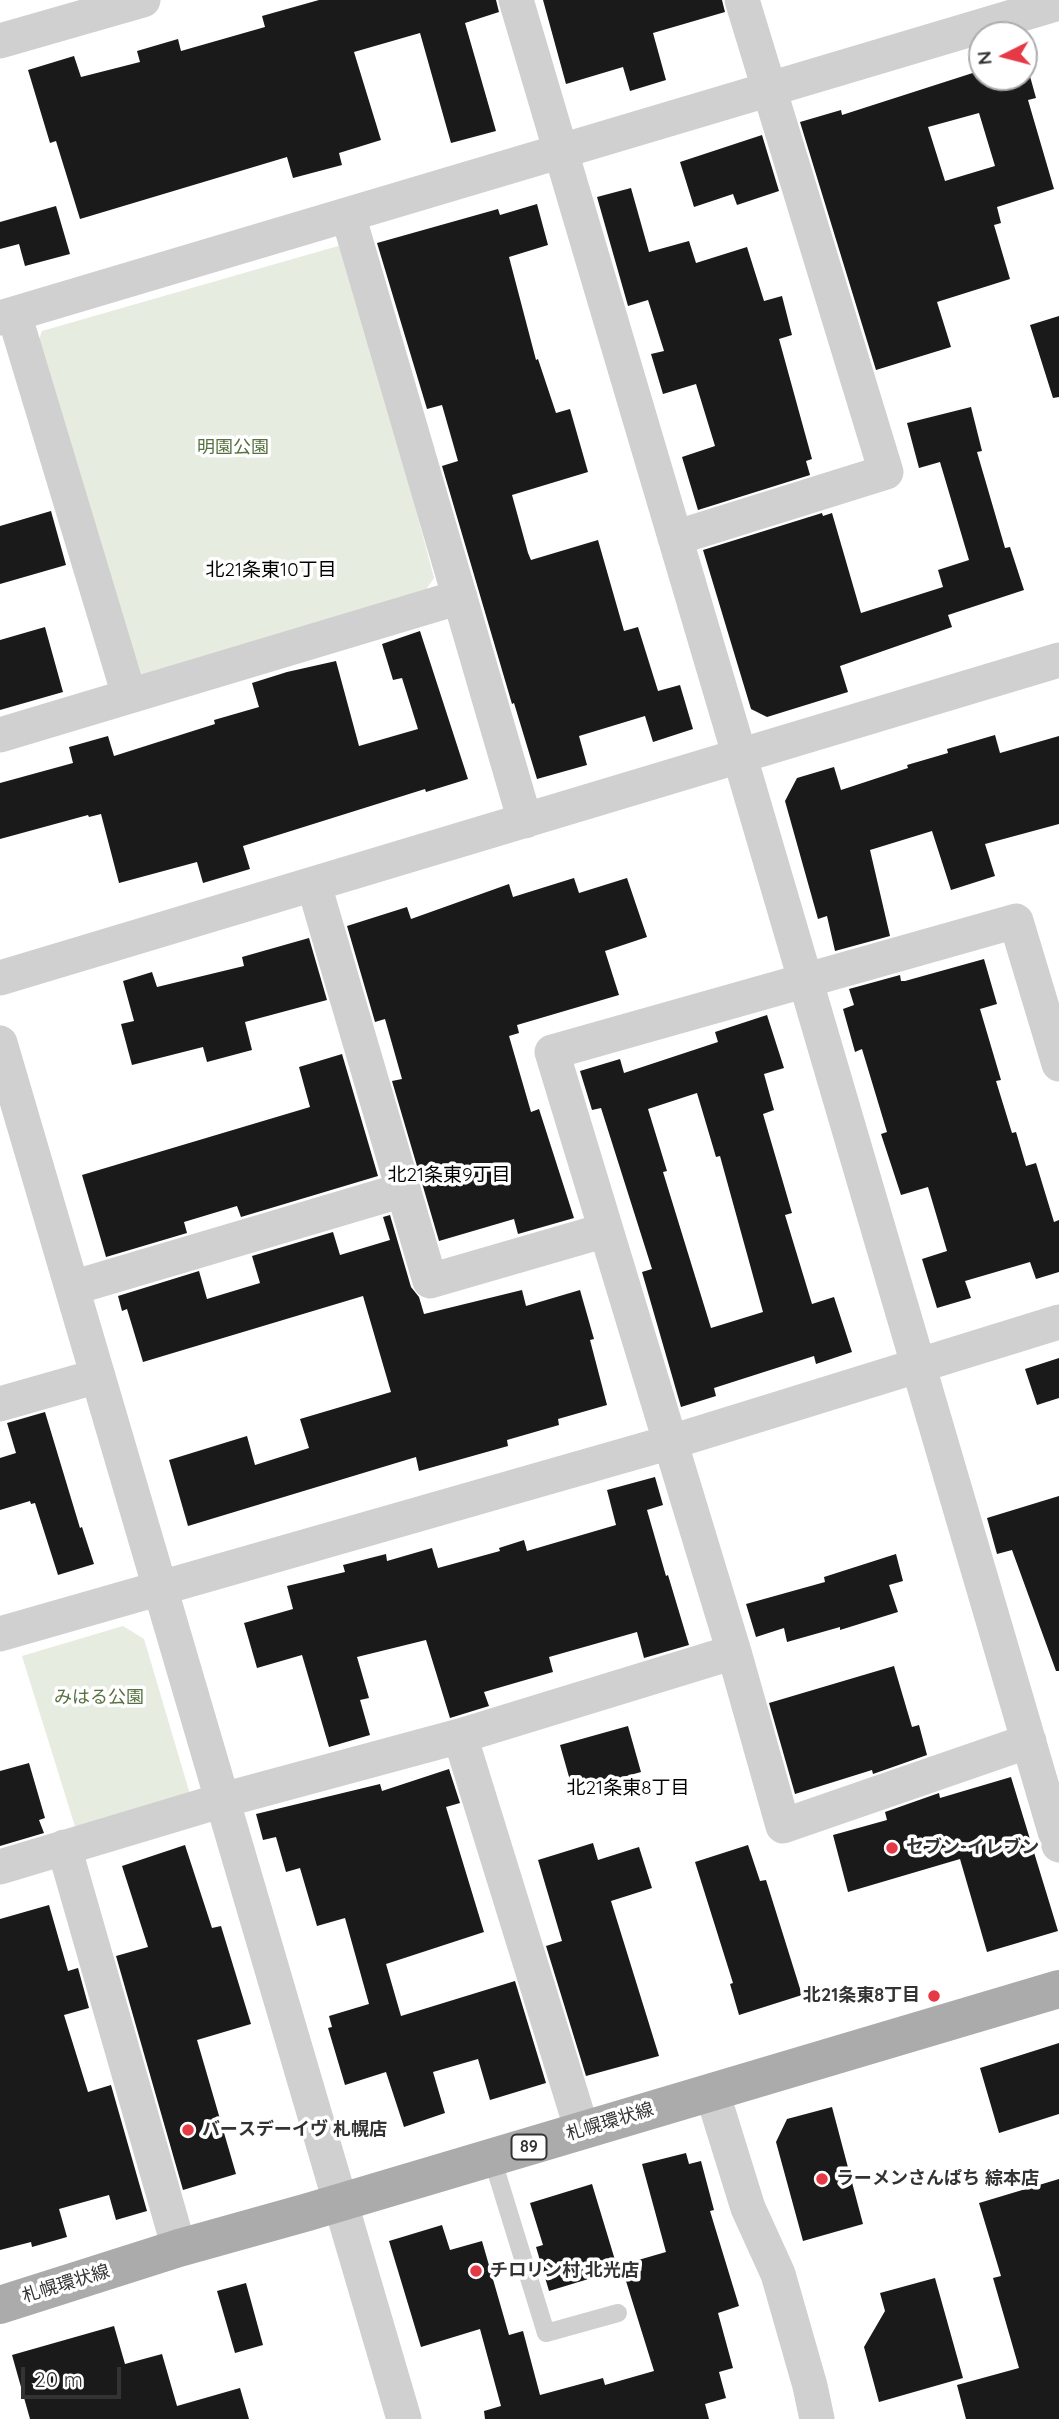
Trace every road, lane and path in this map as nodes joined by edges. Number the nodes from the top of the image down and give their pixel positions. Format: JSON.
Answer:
{"nodes":[{"id":1,"x":143,"y":0,"type":"edge"},
{"id":2,"x":516,"y":0,"type":"edge"},
{"id":3,"x":742,"y":0,"type":"edge"},
{"id":4,"x":1059,"y":3,"type":"edge"},
{"id":5,"x":0,"y":41,"type":"edge"},
{"id":6,"x":769,"y":89,"type":"junction"},
{"id":7,"x":561,"y":152,"type":"junction"},
{"id":8,"x":348,"y":215,"type":"junction"},
{"id":9,"x":7,"y":316,"type":"edge"},
{"id":10,"x":675,"y":538,"type":"junction"},
{"id":11,"x":460,"y":597,"type":"junction"},
{"id":12,"x":1059,"y":660,"type":"edge"},
{"id":13,"x":129,"y":695,"type":"junction"},
{"id":14,"x":0,"y":735,"type":"edge"},
{"id":15,"x":740,"y":757,"type":"junction"},
{"id":16,"x":525,"y":821,"type":"junction"},
{"id":17,"x":314,"y":885,"type":"junction"},
{"id":18,"x":0,"y":978,"type":"edge"},
{"id":19,"x":805,"y":980,"type":"junction"},
{"id":20,"x":0,"y":1043,"type":"edge"},
{"id":21,"x":1058,"y":1059,"type":"edge"},
{"id":22,"x":403,"y":1190,"type":"junction"},
{"id":23,"x":606,"y":1230,"type":"junction"},
{"id":24,"x":72,"y":1288,"type":"junction"},
{"id":25,"x":1059,"y":1322,"type":"edge"},
{"id":26,"x":918,"y":1364,"type":"junction"},
{"id":27,"x":98,"y":1376,"type":"junction"},
{"id":28,"x":0,"y":1404,"type":"edge"},
{"id":29,"x":671,"y":1442,"type":"junction"},
{"id":30,"x":159,"y":1587,"type":"junction"},
{"id":31,"x":0,"y":1634,"type":"edge"},
{"id":32,"x":734,"y":1652,"type":"junction"},
{"id":33,"x":460,"y":1735,"type":"junction"},
{"id":34,"x":1029,"y":1741,"type":"junction"},
{"id":35,"x":223,"y":1800,"type":"junction"},
{"id":36,"x":1059,"y":1845,"type":"edge"},
{"id":37,"x":64,"y":1847,"type":"junction"},
{"id":38,"x":0,"y":1867,"type":"edge"},
{"id":39,"x":1059,"y":1989,"type":"edge"},
{"id":40,"x":712,"y":2092,"type":"junction"},
{"id":41,"x":582,"y":2130,"type":"junction"},
{"id":42,"x":492,"y":2158,"type":"junction"},
{"id":43,"x":342,"y":2202,"type":"junction"},
{"id":44,"x":179,"y":2248,"type":"junction"},
{"id":45,"x":0,"y":2305,"type":"edge"},
{"id":46,"x":618,"y":2313,"type":"dead end"},
{"id":47,"x":404,"y":2419,"type":"edge"},
{"id":48,"x":817,"y":2419,"type":"edge"}],
"edges":[{"from":1,"to":5,"type":"street"},
{"from":2,"to":7,"type":"street"},
{"from":3,"to":6,"type":"street"},
{"from":4,"to":6,"type":"street"},
{"from":6,"to":7,"type":"street"},
{"from":6,"to":10,"type":"street"},
{"from":7,"to":8,"type":"street"},
{"from":7,"to":10,"type":"street"},
{"from":8,"to":9,"type":"street"},
{"from":8,"to":11,"type":"street"},
{"from":9,"to":13,"type":"street"},
{"from":10,"to":15,"type":"street"},
{"from":11,"to":13,"type":"street"},
{"from":11,"to":16,"type":"street"},
{"from":12,"to":15,"type":"street"},
{"from":13,"to":14,"type":"street"},
{"from":15,"to":16,"type":"street"},
{"from":15,"to":19,"type":"street"},
{"from":16,"to":17,"type":"street"},
{"from":17,"to":18,"type":"street"},
{"from":17,"to":22,"type":"street"},
{"from":19,"to":21,"type":"street"},
{"from":19,"to":23,"type":"street"},
{"from":19,"to":26,"type":"street"},
{"from":20,"to":24,"type":"street"},
{"from":22,"to":23,"type":"street"},
{"from":22,"to":24,"type":"street"},
{"from":23,"to":29,"type":"street"},
{"from":24,"to":27,"type":"street"},
{"from":25,"to":26,"type":"street"},
{"from":26,"to":29,"type":"street"},
{"from":26,"to":34,"type":"street"},
{"from":27,"to":28,"type":"street"},
{"from":27,"to":30,"type":"street"},
{"from":29,"to":30,"type":"street"},
{"from":29,"to":32,"type":"street"},
{"from":30,"to":31,"type":"street"},
{"from":30,"to":35,"type":"street"},
{"from":32,"to":33,"type":"street"},
{"from":32,"to":34,"type":"street"},
{"from":33,"to":35,"type":"street"},
{"from":33,"to":41,"type":"street"},
{"from":34,"to":36,"type":"street"},
{"from":35,"to":37,"type":"street"},
{"from":35,"to":43,"type":"street"},
{"from":37,"to":38,"type":"street"},
{"from":37,"to":44,"type":"street"},
{"from":39,"to":40,"type":"main road","name":"札幌環状線","number":"89"},
{"from":40,"to":41,"type":"main road","name":"札幌環状線","number":"89"},
{"from":40,"to":48,"type":"street"},
{"from":41,"to":42,"type":"main road","name":"札幌環状線","number":"89"},
{"from":42,"to":43,"type":"main road","name":"札幌環状線","number":"89"},
{"from":42,"to":46,"type":"lane"},
{"from":43,"to":44,"type":"main road","name":"札幌環状線","number":"89"},
{"from":43,"to":47,"type":"street"},
{"from":44,"to":45,"type":"main road","name":"札幌環状線","number":"89"}]}
